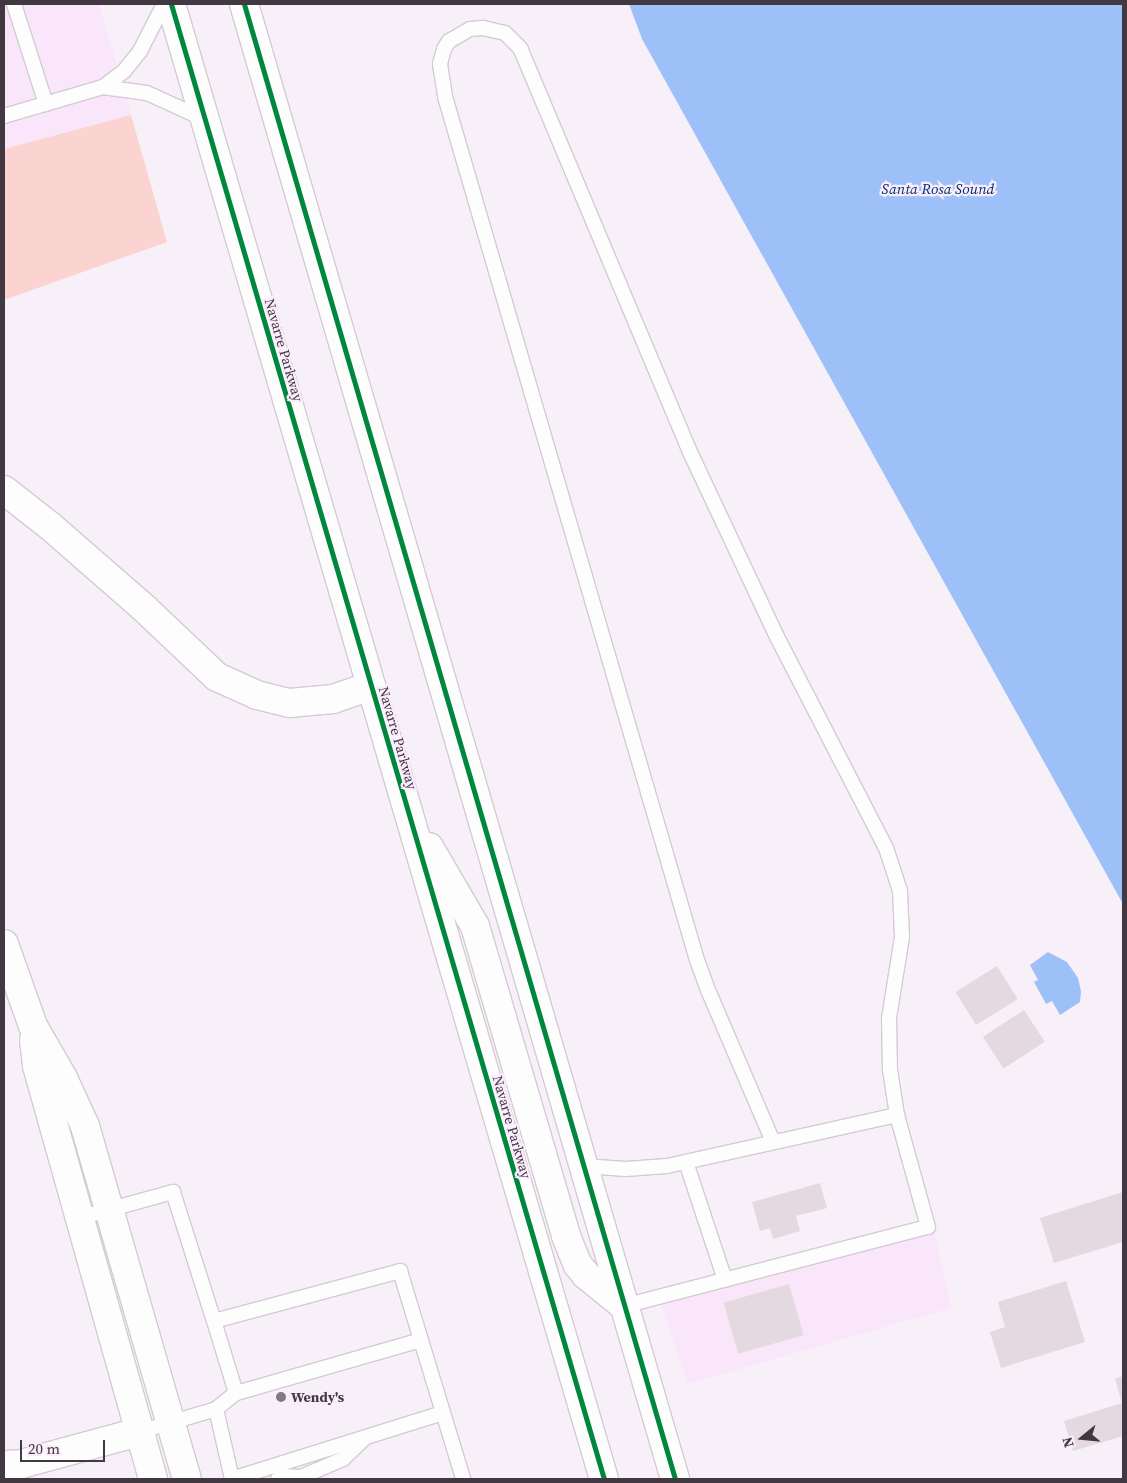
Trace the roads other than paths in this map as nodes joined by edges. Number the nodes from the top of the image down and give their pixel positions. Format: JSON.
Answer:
{"nodes":[{"id":1,"x":14,"y":4,"type":"edge"},
{"id":2,"x":164,"y":4,"type":"edge"},
{"id":3,"x":171,"y":4,"type":"edge"},
{"id":4,"x":244,"y":4,"type":"edge"},
{"id":5,"x":103,"y":87,"type":"junction"},
{"id":6,"x":46,"y":104,"type":"junction"},
{"id":7,"x":4,"y":116,"type":"edge"},
{"id":8,"x":205,"y":120,"type":"junction"},
{"id":9,"x":4,"y":490,"type":"edge"},
{"id":10,"x":371,"y":686,"type":"junction"},
{"id":11,"x":407,"y":809,"type":"junction"},
{"id":12,"x":4,"y":944,"type":"edge"},
{"id":13,"x":33,"y":1026,"type":"junction"},
{"id":14,"x":897,"y":1115,"type":"junction"},
{"id":15,"x":773,"y":1142,"type":"junction"},
{"id":16,"x":686,"y":1162,"type":"junction"},
{"id":17,"x":583,"y":1166,"type":"junction"},
{"id":18,"x":110,"y":1208,"type":"junction"},
{"id":19,"x":80,"y":1218,"type":"junction"},
{"id":20,"x":725,"y":1280,"type":"junction"},
{"id":21,"x":624,"y":1306,"type":"junction"},
{"id":22,"x":214,"y":1321,"type":"junction"},
{"id":23,"x":421,"y":1340,"type":"junction"},
{"id":24,"x":236,"y":1394,"type":"junction"},
{"id":25,"x":216,"y":1409,"type":"junction"},
{"id":26,"x":442,"y":1414,"type":"junction"},
{"id":27,"x":171,"y":1422,"type":"junction"},
{"id":28,"x":140,"y":1432,"type":"junction"},
{"id":29,"x":366,"y":1437,"type":"junction"},
{"id":30,"x":4,"y":1465,"type":"edge"},
{"id":31,"x":300,"y":1478,"type":"edge"},
{"id":32,"x":153,"y":1479,"type":"edge"},
{"id":33,"x":188,"y":1479,"type":"edge"},
{"id":34,"x":232,"y":1479,"type":"edge"},
{"id":35,"x":278,"y":1479,"type":"edge"},
{"id":36,"x":463,"y":1479,"type":"edge"},
{"id":37,"x":604,"y":1479,"type":"edge"},
{"id":38,"x":675,"y":1479,"type":"edge"}],
"edges":[{"from":1,"to":6,"type":"lane"},
{"from":2,"to":5,"type":"lane"},
{"from":3,"to":8,"type":"main road","name":"Navarre Parkway"},
{"from":4,"to":17,"type":"main road"},
{"from":5,"to":6,"type":"lane"},
{"from":5,"to":8,"type":"lane"},
{"from":6,"to":7,"type":"lane"},
{"from":8,"to":10,"type":"main road","name":"Navarre Parkway"},
{"from":9,"to":10,"type":"main road"},
{"from":10,"to":11,"type":"main road","name":"Navarre Parkway"},
{"from":11,"to":21,"type":"main road"},
{"from":11,"to":37,"type":"main road","name":"Navarre Parkway"},
{"from":12,"to":13,"type":"main road"},
{"from":13,"to":18,"type":"main road"},
{"from":13,"to":19,"type":"main road"},
{"from":14,"to":15,"type":"lane"},
{"from":14,"to":15,"type":"lane"},
{"from":14,"to":20,"type":"lane"},
{"from":15,"to":16,"type":"lane"},
{"from":16,"to":17,"type":"lane"},
{"from":16,"to":20,"type":"lane"},
{"from":17,"to":21,"type":"main road"},
{"from":18,"to":19,"type":"lane"},
{"from":18,"to":22,"type":"lane"},
{"from":18,"to":27,"type":"main road"},
{"from":19,"to":28,"type":"main road"},
{"from":20,"to":21,"type":"lane"},
{"from":21,"to":38,"type":"main road"},
{"from":22,"to":23,"type":"lane"},
{"from":22,"to":24,"type":"lane"},
{"from":23,"to":24,"type":"lane"},
{"from":23,"to":26,"type":"lane"},
{"from":24,"to":25,"type":"lane"},
{"from":25,"to":27,"type":"lane"},
{"from":25,"to":34,"type":"lane"},
{"from":26,"to":29,"type":"lane"},
{"from":26,"to":36,"type":"lane"},
{"from":27,"to":28,"type":"lane"},
{"from":27,"to":33,"type":"main road"},
{"from":28,"to":30,"type":"main road"},
{"from":28,"to":32,"type":"main road"},
{"from":29,"to":31,"type":"lane"},
{"from":29,"to":34,"type":"lane"},
{"from":31,"to":35,"type":"lane"}]}
